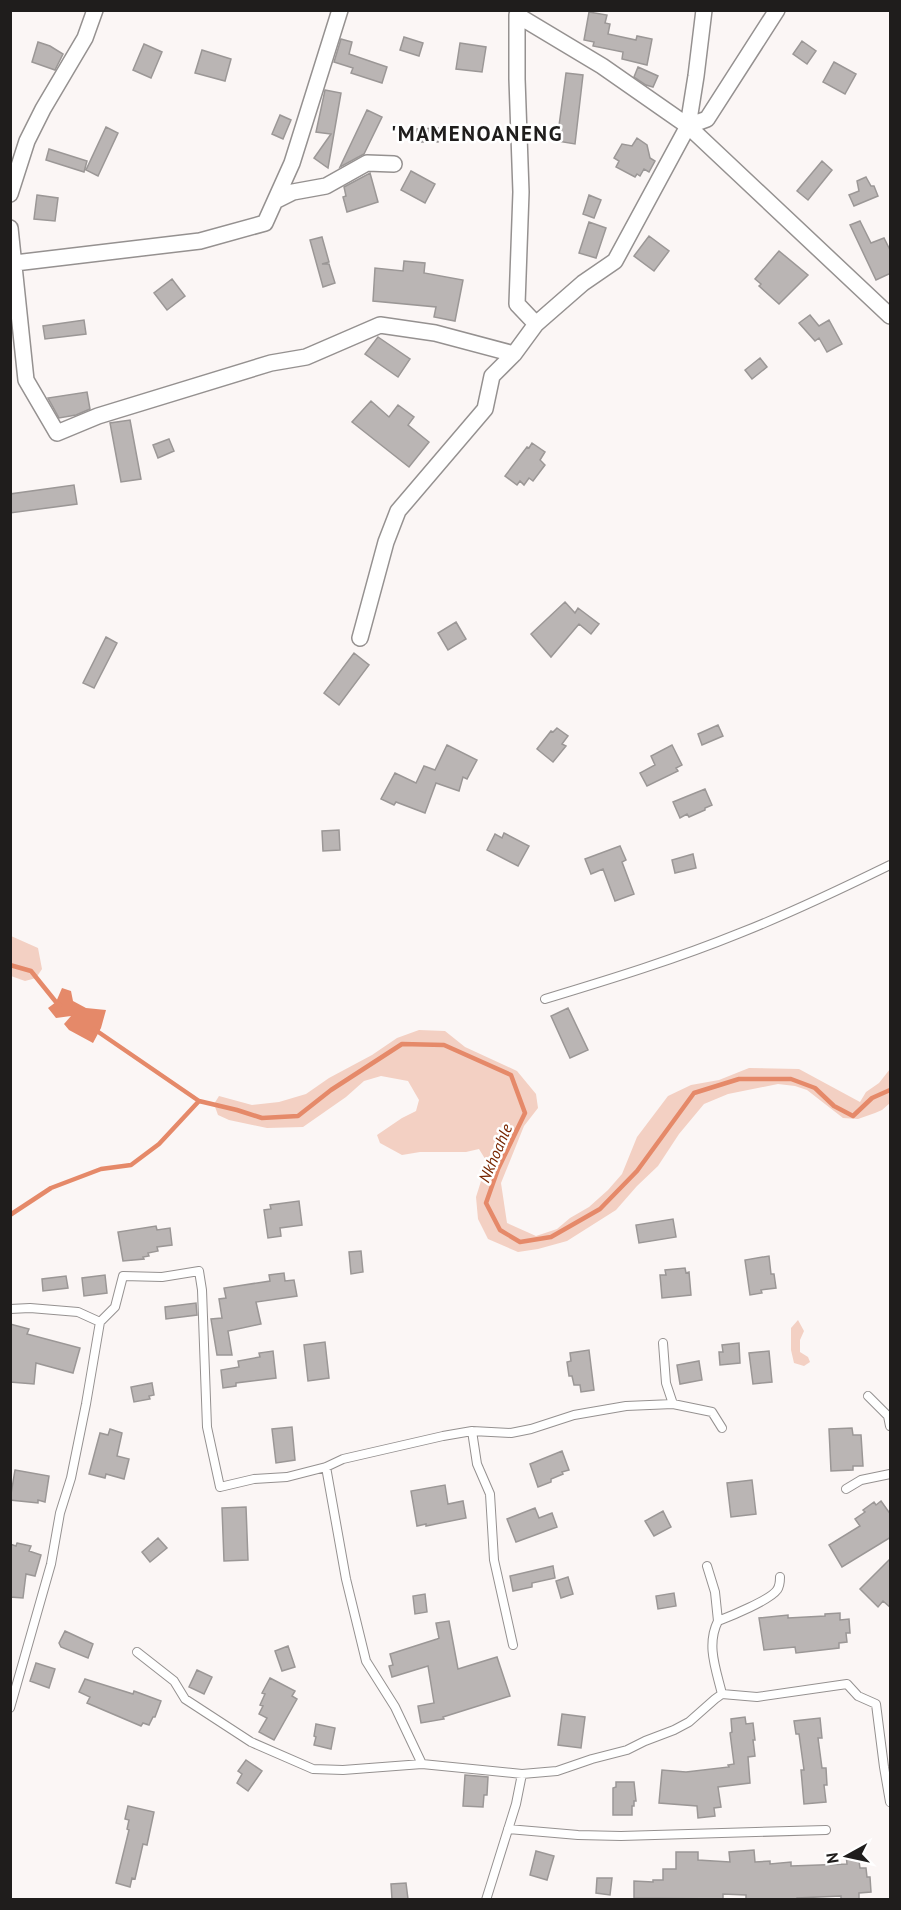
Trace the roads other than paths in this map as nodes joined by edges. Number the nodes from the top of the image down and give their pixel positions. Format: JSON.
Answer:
{"nodes":[{"id":1,"x":95,"y":10,"type":"edge"},
{"id":2,"x":340,"y":10,"type":"edge"},
{"id":3,"x":704,"y":10,"type":"edge"},
{"id":4,"x":777,"y":10,"type":"edge"},
{"id":5,"x":688,"y":126,"type":"junction"},
{"id":6,"x":394,"y":164,"type":"dead end"},
{"id":7,"x":10,"y":194,"type":"edge"},
{"id":8,"x":275,"y":201,"type":"junction"},
{"id":9,"x":10,"y":228,"type":"edge"},
{"id":10,"x":15,"y":263,"type":"junction"},
{"id":11,"x":891,"y":316,"type":"edge"},
{"id":12,"x":536,"y":324,"type":"junction"},
{"id":13,"x":16,"y":339,"type":"edge"},
{"id":14,"x":514,"y":354,"type":"junction"},
{"id":15,"x":360,"y":638,"type":"dead end"},
{"id":16,"x":891,"y":865,"type":"edge"},
{"id":17,"x":544,"y":999,"type":"dead end"},
{"id":18,"x":10,"y":1309,"type":"edge"},
{"id":19,"x":100,"y":1322,"type":"junction"},
{"id":20,"x":663,"y":1343,"type":"dead end"},
{"id":21,"x":868,"y":1396,"type":"dead end"},
{"id":22,"x":673,"y":1404,"type":"junction"},
{"id":23,"x":891,"y":1426,"type":"edge"},
{"id":24,"x":722,"y":1428,"type":"dead end"},
{"id":25,"x":472,"y":1431,"type":"junction"},
{"id":26,"x":326,"y":1467,"type":"junction"},
{"id":27,"x":891,"y":1474,"type":"edge"},
{"id":28,"x":846,"y":1489,"type":"dead end"},
{"id":29,"x":706,"y":1566,"type":"dead end"},
{"id":30,"x":780,"y":1577,"type":"dead end"},
{"id":31,"x":718,"y":1621,"type":"junction"},
{"id":32,"x":513,"y":1645,"type":"dead end"},
{"id":33,"x":137,"y":1652,"type":"dead end"},
{"id":34,"x":722,"y":1694,"type":"junction"},
{"id":35,"x":10,"y":1708,"type":"edge"},
{"id":36,"x":422,"y":1764,"type":"junction"},
{"id":37,"x":522,"y":1774,"type":"junction"},
{"id":38,"x":891,"y":1802,"type":"edge"},
{"id":39,"x":508,"y":1828,"type":"junction"},
{"id":40,"x":826,"y":1830,"type":"dead end"},
{"id":41,"x":486,"y":1899,"type":"edge"}],
"edges":[{"from":1,"to":7,"type":"street"},
{"from":2,"to":8,"type":"street"},
{"from":3,"to":5,"type":"street"},
{"from":4,"to":5,"type":"street"},
{"from":5,"to":11,"type":"street"},
{"from":5,"to":12,"type":"street"},
{"from":5,"to":12,"type":"street"},
{"from":6,"to":8,"type":"street"},
{"from":8,"to":10,"type":"street"},
{"from":9,"to":10,"type":"street"},
{"from":10,"to":13,"type":"street"},
{"from":12,"to":14,"type":"street"},
{"from":13,"to":14,"type":"street"},
{"from":14,"to":15,"type":"street"},
{"from":16,"to":17,"type":"lane"},
{"from":18,"to":19,"type":"lane"},
{"from":19,"to":26,"type":"lane"},
{"from":19,"to":35,"type":"lane"},
{"from":20,"to":22,"type":"lane"},
{"from":21,"to":23,"type":"lane"},
{"from":22,"to":24,"type":"lane"},
{"from":22,"to":25,"type":"lane"},
{"from":25,"to":26,"type":"lane"},
{"from":25,"to":32,"type":"lane"},
{"from":26,"to":36,"type":"lane"},
{"from":27,"to":28,"type":"lane"},
{"from":29,"to":31,"type":"lane"},
{"from":30,"to":31,"type":"lane"},
{"from":31,"to":34,"type":"lane"},
{"from":33,"to":36,"type":"lane"},
{"from":34,"to":37,"type":"lane"},
{"from":34,"to":38,"type":"lane"},
{"from":36,"to":37,"type":"lane"},
{"from":37,"to":39,"type":"lane"},
{"from":39,"to":40,"type":"lane"},
{"from":39,"to":41,"type":"lane"}]}
